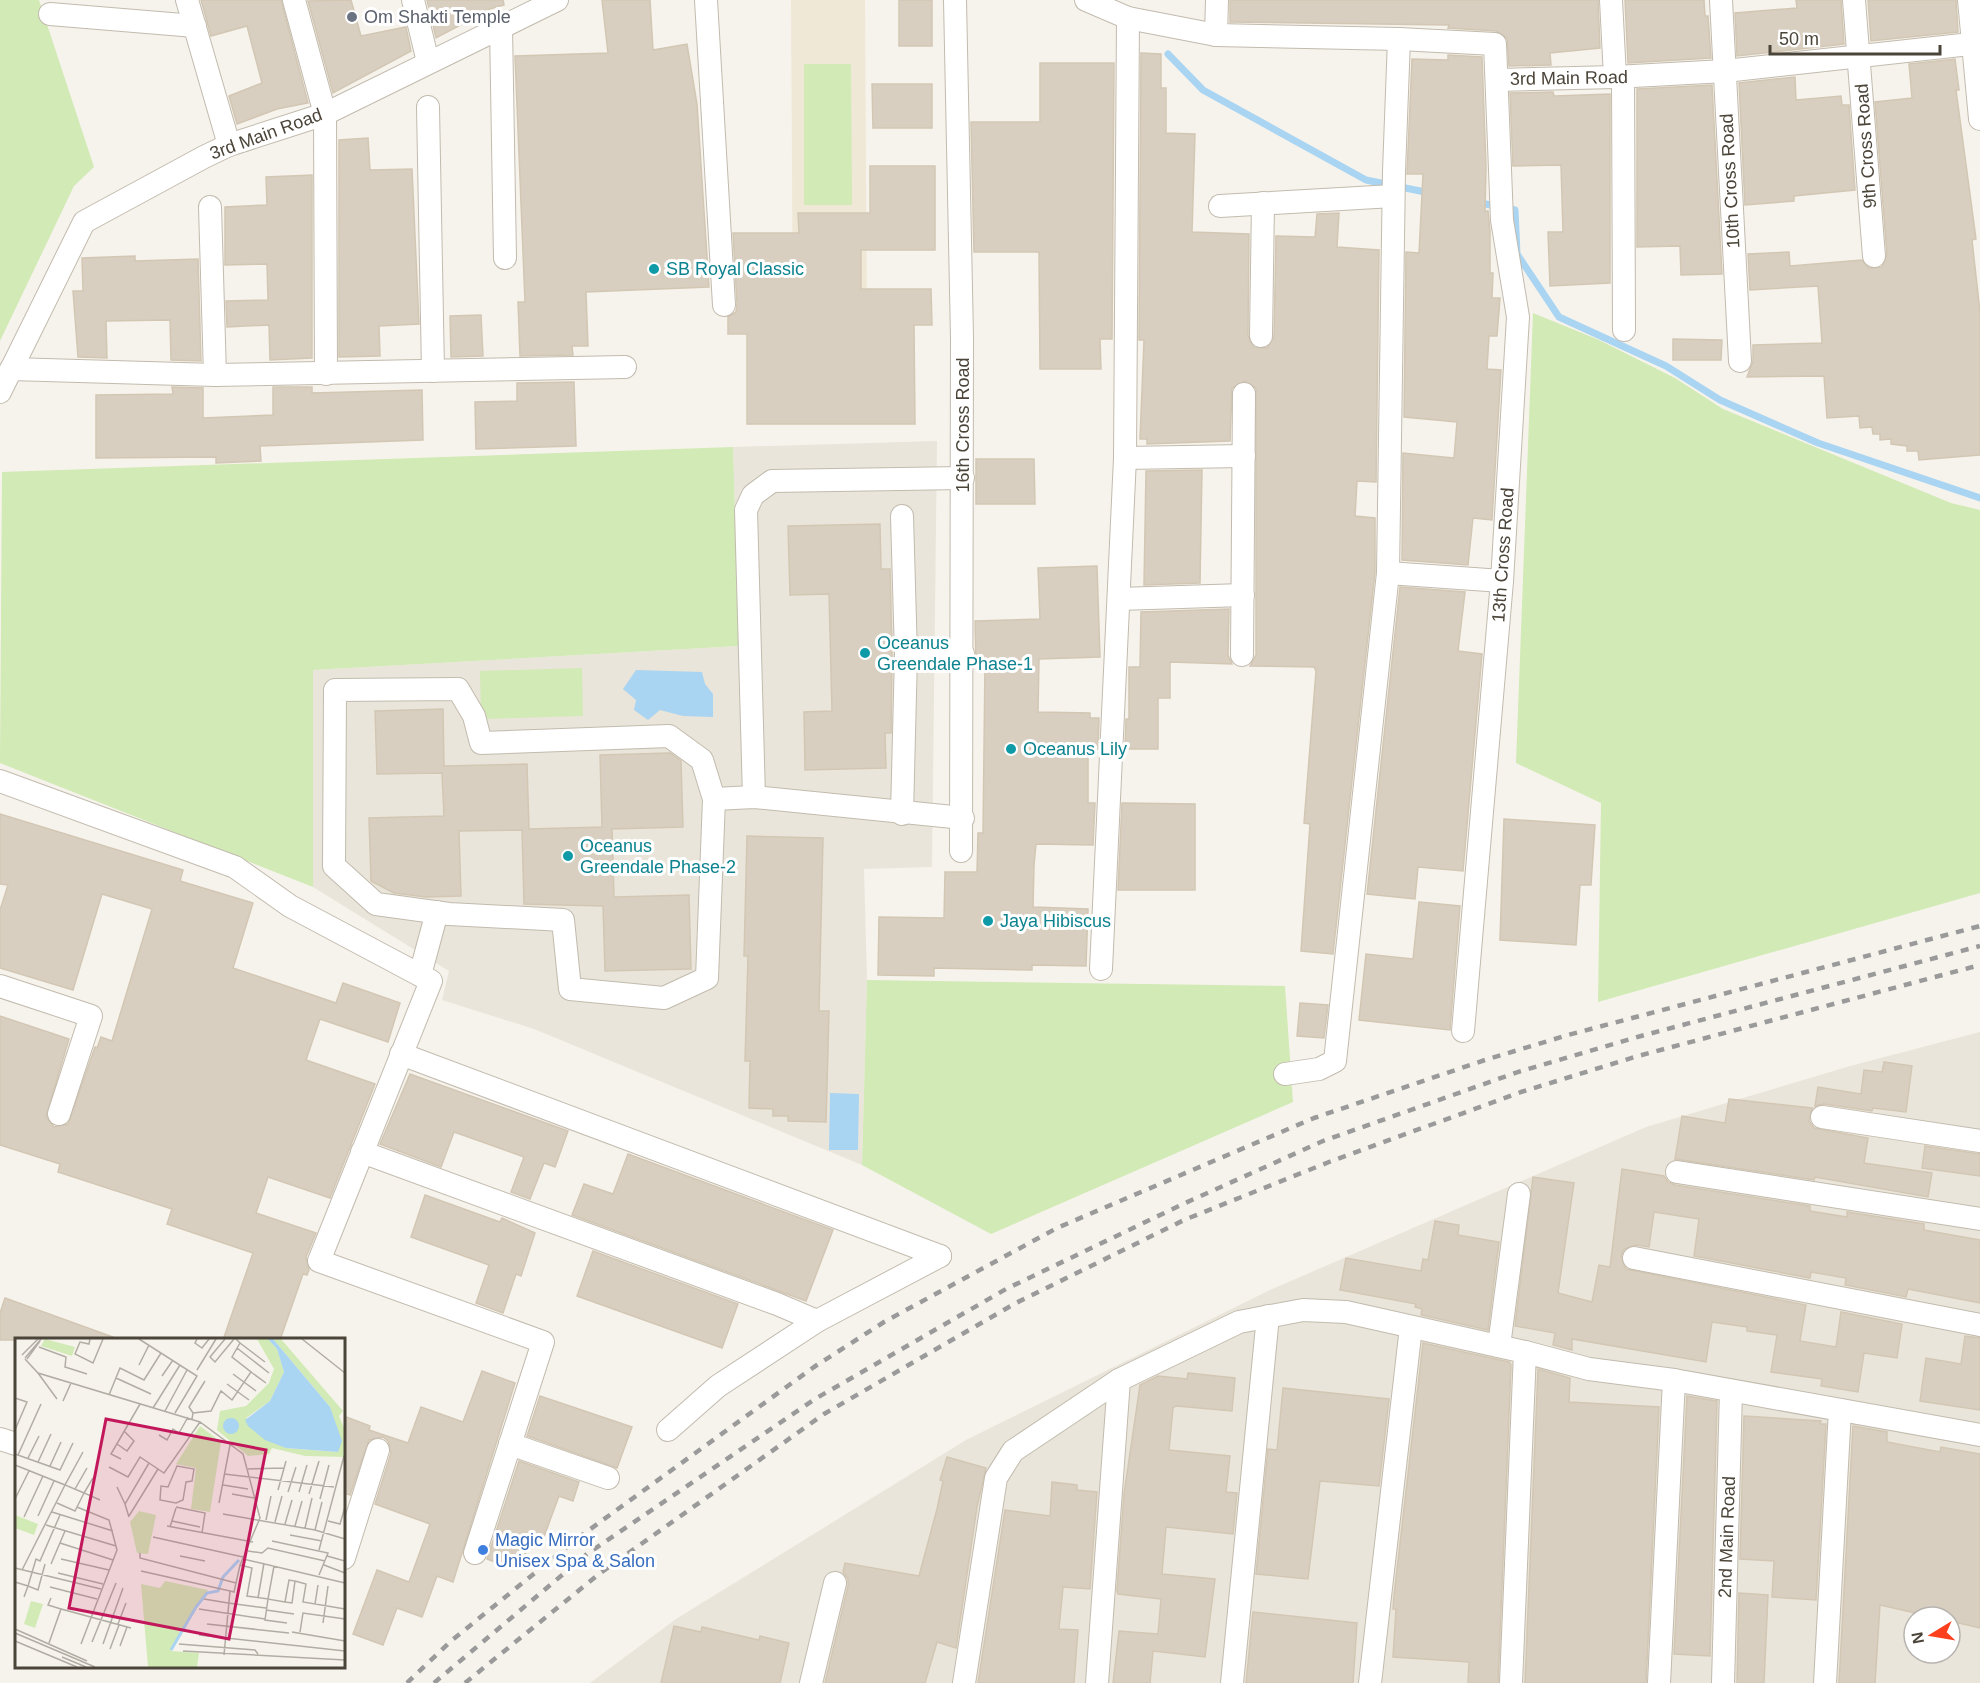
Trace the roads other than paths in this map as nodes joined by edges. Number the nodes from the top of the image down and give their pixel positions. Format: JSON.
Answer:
{"nodes":[{"id":1,"x":187,"y":0,"type":"edge"},
{"id":2,"x":294,"y":0,"type":"edge"},
{"id":3,"x":413,"y":0,"type":"edge"},
{"id":4,"x":557,"y":0,"type":"edge"},
{"id":5,"x":706,"y":0,"type":"edge"},
{"id":6,"x":955,"y":0,"type":"edge"},
{"id":7,"x":1086,"y":0,"type":"edge"},
{"id":8,"x":1217,"y":0,"type":"edge"},
{"id":9,"x":1611,"y":0,"type":"edge"},
{"id":10,"x":1721,"y":0,"type":"edge"},
{"id":11,"x":1854,"y":0,"type":"edge"},
{"id":12,"x":1969,"y":0,"type":"edge"},
{"id":13,"x":522,"y":8,"type":"edge"},
{"id":14,"x":1140,"y":13,"type":"edge"},
{"id":15,"x":50,"y":14,"type":"dead end"},
{"id":16,"x":195,"y":26,"type":"junction"},
{"id":17,"x":501,"y":27,"type":"junction"},
{"id":18,"x":1216,"y":35,"type":"junction"},
{"id":19,"x":1399,"y":39,"type":"junction"},
{"id":20,"x":1976,"y":44,"type":"edge"},
{"id":21,"x":1859,"y":56,"type":"junction"},
{"id":22,"x":428,"y":62,"type":"junction"},
{"id":23,"x":1725,"y":71,"type":"junction"},
{"id":24,"x":1619,"y":77,"type":"junction"},
{"id":25,"x":1498,"y":80,"type":"junction"},
{"id":26,"x":428,"y":107,"type":"dead end"},
{"id":27,"x":325,"y":114,"type":"junction"},
{"id":28,"x":1980,"y":119,"type":"edge"},
{"id":29,"x":230,"y":145,"type":"junction"},
{"id":30,"x":1393,"y":196,"type":"junction"},
{"id":31,"x":1263,"y":203,"type":"junction"},
{"id":32,"x":1220,"y":206,"type":"dead end"},
{"id":33,"x":210,"y":207,"type":"dead end"},
{"id":34,"x":1874,"y":256,"type":"dead end"},
{"id":35,"x":505,"y":258,"type":"dead end"},
{"id":36,"x":724,"y":305,"type":"dead end"},
{"id":37,"x":1624,"y":330,"type":"dead end"},
{"id":38,"x":1261,"y":336,"type":"dead end"},
{"id":39,"x":1740,"y":361,"type":"dead end"},
{"id":40,"x":625,"y":367,"type":"dead end"},
{"id":41,"x":11,"y":369,"type":"junction"},
{"id":42,"x":433,"y":371,"type":"junction"},
{"id":43,"x":326,"y":374,"type":"junction"},
{"id":44,"x":215,"y":375,"type":"junction"},
{"id":45,"x":0,"y":392,"type":"edge"},
{"id":46,"x":1244,"y":394,"type":"dead end"},
{"id":47,"x":1244,"y":456,"type":"junction"},
{"id":48,"x":1125,"y":458,"type":"junction"},
{"id":49,"x":963,"y":478,"type":"junction"},
{"id":50,"x":902,"y":516,"type":"dead end"},
{"id":51,"x":1388,"y":573,"type":"junction"},
{"id":52,"x":1502,"y":581,"type":"junction"},
{"id":53,"x":1243,"y":596,"type":"junction"},
{"id":54,"x":1119,"y":599,"type":"junction"},
{"id":55,"x":963,"y":654,"type":"junction"},
{"id":56,"x":906,"y":655,"type":"junction"},
{"id":57,"x":1242,"y":656,"type":"dead end"},
{"id":58,"x":0,"y":781,"type":"edge"},
{"id":59,"x":754,"y":797,"type":"junction"},
{"id":60,"x":714,"y":799,"type":"junction"},
{"id":61,"x":902,"y":814,"type":"junction"},
{"id":62,"x":963,"y":818,"type":"junction"},
{"id":63,"x":961,"y":851,"type":"dead end"},
{"id":64,"x":437,"y":912,"type":"junction"},
{"id":65,"x":1101,"y":969,"type":"dead end"},
{"id":66,"x":420,"y":975,"type":"junction"},
{"id":67,"x":0,"y":986,"type":"edge"},
{"id":68,"x":1463,"y":1031,"type":"dead end"},
{"id":69,"x":401,"y":1054,"type":"junction"},
{"id":70,"x":1285,"y":1074,"type":"dead end"},
{"id":71,"x":59,"y":1114,"type":"dead end"},
{"id":72,"x":1822,"y":1116,"type":"dead end"},
{"id":73,"x":1980,"y":1141,"type":"edge"},
{"id":74,"x":362,"y":1152,"type":"junction"},
{"id":75,"x":1677,"y":1172,"type":"dead end"},
{"id":76,"x":1519,"y":1194,"type":"dead end"},
{"id":77,"x":1980,"y":1219,"type":"edge"},
{"id":78,"x":1634,"y":1258,"type":"dead end"},
{"id":79,"x":1268,"y":1316,"type":"junction"},
{"id":80,"x":817,"y":1321,"type":"junction"},
{"id":81,"x":1980,"y":1325,"type":"edge"},
{"id":82,"x":1412,"y":1327,"type":"junction"},
{"id":83,"x":1499,"y":1346,"type":"junction"},
{"id":84,"x":1525,"y":1352,"type":"junction"},
{"id":85,"x":1119,"y":1380,"type":"junction"},
{"id":86,"x":1674,"y":1380,"type":"junction"},
{"id":87,"x":1731,"y":1391,"type":"junction"},
{"id":88,"x":1840,"y":1410,"type":"junction"},
{"id":89,"x":668,"y":1430,"type":"dead end"},
{"id":90,"x":1980,"y":1435,"type":"edge"},
{"id":91,"x":0,"y":1439,"type":"edge"},
{"id":92,"x":15,"y":1444,"type":"edge"},
{"id":93,"x":510,"y":1444,"type":"junction"},
{"id":94,"x":378,"y":1450,"type":"dead end"},
{"id":95,"x":608,"y":1478,"type":"dead end"},
{"id":96,"x":475,"y":1553,"type":"dead end"},
{"id":97,"x":345,"y":1555,"type":"edge"},
{"id":98,"x":835,"y":1583,"type":"dead end"},
{"id":99,"x":812,"y":1683,"type":"edge"},
{"id":100,"x":964,"y":1683,"type":"edge"},
{"id":101,"x":1097,"y":1683,"type":"edge"},
{"id":102,"x":1232,"y":1683,"type":"edge"},
{"id":103,"x":1370,"y":1683,"type":"edge"},
{"id":104,"x":1511,"y":1683,"type":"edge"},
{"id":105,"x":1659,"y":1683,"type":"edge"},
{"id":106,"x":1723,"y":1683,"type":"edge"},
{"id":107,"x":1825,"y":1683,"type":"edge"}],
"edges":[{"from":1,"to":16,"type":"street"},
{"from":2,"to":27,"type":"street"},
{"from":3,"to":22,"type":"street"},
{"from":4,"to":13,"type":"street","name":"3rd Main Road"},
{"from":5,"to":36,"type":"street"},
{"from":6,"to":49,"type":"street","name":"16th Cross Road"},
{"from":7,"to":14,"type":"street","name":"3rd Main Road"},
{"from":8,"to":18,"type":"street"},
{"from":9,"to":24,"type":"street"},
{"from":10,"to":23,"type":"street","name":"10th Cross Road"},
{"from":11,"to":21,"type":"street","name":"9th Cross Road"},
{"from":12,"to":20,"type":"street"},
{"from":13,"to":17,"type":"street","name":"3rd Main Road"},
{"from":14,"to":18,"type":"street","name":"3rd Main Road"},
{"from":14,"to":48,"type":"street"},
{"from":15,"to":16,"type":"street"},
{"from":16,"to":29,"type":"street"},
{"from":17,"to":22,"type":"street","name":"3rd Main Road"},
{"from":17,"to":35,"type":"street"},
{"from":18,"to":19,"type":"street","name":"3rd Main Road"},
{"from":19,"to":25,"type":"street","name":"3rd Main Road"},
{"from":19,"to":30,"type":"street"},
{"from":20,"to":21,"type":"street","name":"3rd Main Road"},
{"from":20,"to":28,"type":"street"},
{"from":21,"to":23,"type":"street","name":"3rd Main Road"},
{"from":21,"to":34,"type":"street","name":"9th Cross Road"},
{"from":22,"to":27,"type":"street","name":"3rd Main Road"},
{"from":23,"to":24,"type":"street","name":"3rd Main Road"},
{"from":23,"to":39,"type":"street","name":"10th Cross Road"},
{"from":24,"to":25,"type":"street","name":"3rd Main Road"},
{"from":24,"to":37,"type":"street"},
{"from":25,"to":52,"type":"street","name":"13th Cross Road"},
{"from":26,"to":42,"type":"street"},
{"from":27,"to":29,"type":"street","name":"3rd Main Road"},
{"from":27,"to":43,"type":"street"},
{"from":29,"to":41,"type":"street","name":"3rd Main Road"},
{"from":30,"to":31,"type":"street"},
{"from":30,"to":51,"type":"street"},
{"from":31,"to":32,"type":"street"},
{"from":31,"to":38,"type":"street"},
{"from":33,"to":44,"type":"street"},
{"from":40,"to":42,"type":"street"},
{"from":41,"to":44,"type":"street"},
{"from":41,"to":45,"type":"street","name":"3rd Main Road"},
{"from":42,"to":43,"type":"street"},
{"from":43,"to":44,"type":"street"},
{"from":46,"to":47,"type":"street"},
{"from":47,"to":48,"type":"street"},
{"from":47,"to":53,"type":"street"},
{"from":48,"to":54,"type":"street"},
{"from":49,"to":55,"type":"street","name":"16th Cross Road"},
{"from":49,"to":59,"type":"street"},
{"from":50,"to":56,"type":"street"},
{"from":51,"to":52,"type":"street"},
{"from":51,"to":70,"type":"street"},
{"from":52,"to":68,"type":"street","name":"13th Cross Road"},
{"from":53,"to":54,"type":"street"},
{"from":53,"to":57,"type":"street"},
{"from":54,"to":65,"type":"street"},
{"from":55,"to":56,"type":"street"},
{"from":55,"to":62,"type":"street","name":"16th Cross Road"},
{"from":56,"to":61,"type":"street"},
{"from":58,"to":66,"type":"street"},
{"from":59,"to":60,"type":"street"},
{"from":59,"to":61,"type":"street"},
{"from":60,"to":64,"type":"street"},
{"from":60,"to":64,"type":"street"},
{"from":61,"to":62,"type":"street"},
{"from":62,"to":63,"type":"street","name":"16th Cross Road"},
{"from":64,"to":66,"type":"street"},
{"from":66,"to":69,"type":"street"},
{"from":67,"to":71,"type":"street"},
{"from":69,"to":74,"type":"street"},
{"from":69,"to":80,"type":"street"},
{"from":72,"to":73,"type":"street"},
{"from":74,"to":80,"type":"street"},
{"from":74,"to":93,"type":"street"},
{"from":75,"to":77,"type":"street"},
{"from":76,"to":83,"type":"street"},
{"from":78,"to":81,"type":"street"},
{"from":79,"to":82,"type":"street"},
{"from":79,"to":85,"type":"street"},
{"from":79,"to":102,"type":"street"},
{"from":80,"to":89,"type":"street"},
{"from":82,"to":83,"type":"street"},
{"from":82,"to":103,"type":"street"},
{"from":83,"to":84,"type":"street"},
{"from":84,"to":86,"type":"street"},
{"from":84,"to":104,"type":"street"},
{"from":85,"to":100,"type":"street"},
{"from":85,"to":101,"type":"street"},
{"from":86,"to":87,"type":"street"},
{"from":86,"to":105,"type":"street"},
{"from":87,"to":88,"type":"street"},
{"from":87,"to":106,"type":"street","name":"2nd Main Road"},
{"from":88,"to":90,"type":"street"},
{"from":88,"to":107,"type":"street"},
{"from":91,"to":92,"type":"street"},
{"from":93,"to":95,"type":"street"},
{"from":93,"to":96,"type":"street"},
{"from":94,"to":97,"type":"street"},
{"from":98,"to":99,"type":"street"}]}
